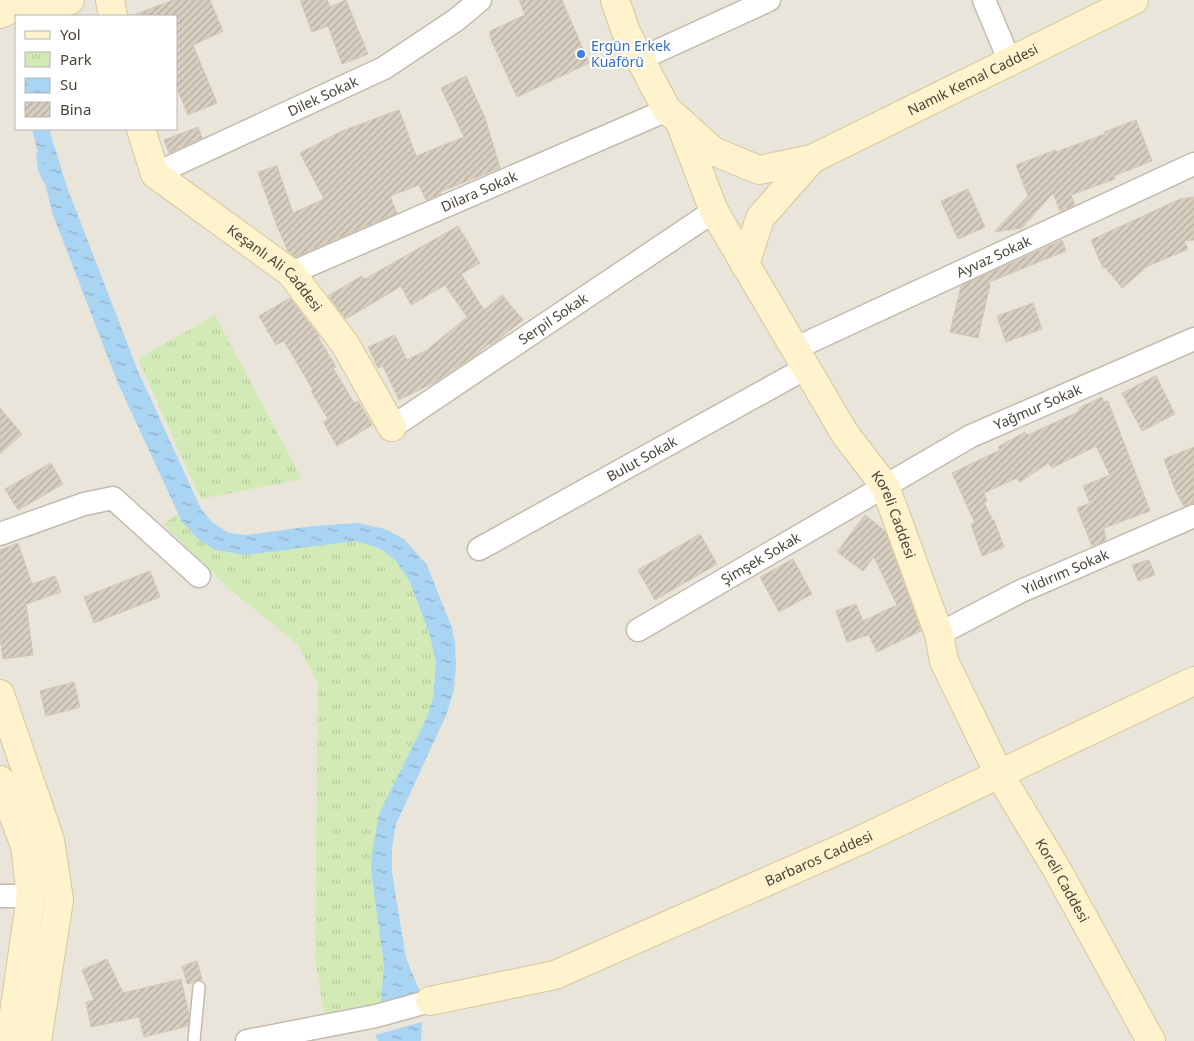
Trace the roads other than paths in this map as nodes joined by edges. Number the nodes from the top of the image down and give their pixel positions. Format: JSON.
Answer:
{"nodes":[{"id":1,"x":70,"y":0,"type":"edge"},
{"id":2,"x":110,"y":0,"type":"edge"},
{"id":3,"x":480,"y":0,"type":"edge"},
{"id":4,"x":615,"y":0,"type":"edge"},
{"id":5,"x":769,"y":0,"type":"edge"},
{"id":6,"x":984,"y":0,"type":"edge"},
{"id":7,"x":1134,"y":0,"type":"edge"},
{"id":8,"x":24,"y":15,"type":"edge"},
{"id":9,"x":113,"y":15,"type":"edge"},
{"id":10,"x":640,"y":59,"type":"junction"},
{"id":11,"x":1010,"y":62,"type":"junction"},
{"id":12,"x":673,"y":115,"type":"junction"},
{"id":13,"x":141,"y":130,"type":"edge"},
{"id":14,"x":812,"y":160,"type":"junction"},
{"id":15,"x":1194,"y":164,"type":"edge"},
{"id":16,"x":155,"y":174,"type":"junction"},
{"id":17,"x":714,"y":211,"type":"junction"},
{"id":18,"x":745,"y":265,"type":"junction"},
{"id":19,"x":292,"y":273,"type":"junction"},
{"id":20,"x":1194,"y":339,"type":"edge"},
{"id":21,"x":800,"y":359,"type":"junction"},
{"id":22,"x":392,"y":427,"type":"joint"},
{"id":23,"x":885,"y":486,"type":"junction"},
{"id":24,"x":1194,"y":516,"type":"edge"},
{"id":25,"x":0,"y":534,"type":"edge"},
{"id":26,"x":479,"y":549,"type":"dead end"},
{"id":27,"x":199,"y":576,"type":"dead end"},
{"id":28,"x":638,"y":630,"type":"dead end"},
{"id":29,"x":939,"y":634,"type":"junction"},
{"id":30,"x":1194,"y":681,"type":"edge"},
{"id":31,"x":0,"y":694,"type":"edge"},
{"id":32,"x":1000,"y":774,"type":"junction"},
{"id":33,"x":0,"y":780,"type":"edge"},
{"id":34,"x":0,"y":896,"type":"edge"},
{"id":35,"x":31,"y":896,"type":"junction"},
{"id":36,"x":199,"y":987,"type":"dead end"},
{"id":37,"x":430,"y":1001,"type":"joint"},
{"id":38,"x":10,"y":1041,"type":"edge"},
{"id":39,"x":37,"y":1041,"type":"edge"},
{"id":40,"x":194,"y":1041,"type":"edge"},
{"id":41,"x":247,"y":1041,"type":"edge"},
{"id":42,"x":1151,"y":1041,"type":"edge"}],
"edges":[{"from":1,"to":8,"type":"street"},
{"from":2,"to":9,"type":"street"},
{"from":3,"to":16,"type":"street","name":"Dilek Sokak"},
{"from":4,"to":10,"type":"street","name":"Koreli Caddesi"},
{"from":5,"to":10,"type":"street"},
{"from":6,"to":11,"type":"street"},
{"from":7,"to":11,"type":"street","name":"Namık Kemal Caddesi"},
{"from":10,"to":12,"type":"street","name":"Koreli Caddesi"},
{"from":11,"to":14,"type":"street","name":"Namık Kemal Caddesi"},
{"from":12,"to":14,"type":"street"},
{"from":12,"to":17,"type":"street","name":"Koreli Caddesi"},
{"from":12,"to":19,"type":"street","name":"Dilara Sokak"},
{"from":13,"to":16,"type":"street"},
{"from":14,"to":18,"type":"street"},
{"from":15,"to":21,"type":"street","name":"Ayvaz Sokak"},
{"from":16,"to":19,"type":"street","name":"Keşanlı Ali Caddesi"},
{"from":17,"to":18,"type":"street","name":"Koreli Caddesi"},
{"from":17,"to":22,"type":"street","name":"Serpil Sokak"},
{"from":18,"to":21,"type":"street","name":"Koreli Caddesi"},
{"from":19,"to":22,"type":"street","name":"Keşanlı Ali Caddesi"},
{"from":20,"to":23,"type":"street","name":"Yağmur Sokak"},
{"from":21,"to":23,"type":"street","name":"Koreli Caddesi"},
{"from":21,"to":26,"type":"street","name":"Bulut Sokak"},
{"from":23,"to":28,"type":"street","name":"Şimşek Sokak"},
{"from":23,"to":29,"type":"street","name":"Koreli Caddesi"},
{"from":24,"to":29,"type":"street","name":"Yıldırım Sokak"},
{"from":25,"to":27,"type":"street"},
{"from":29,"to":32,"type":"street","name":"Koreli Caddesi"},
{"from":30,"to":32,"type":"street","name":"Barbaros Caddesi"},
{"from":31,"to":39,"type":"street"},
{"from":32,"to":37,"type":"street","name":"Barbaros Caddesi"},
{"from":32,"to":42,"type":"street","name":"Koreli Caddesi"},
{"from":33,"to":35,"type":"street"},
{"from":34,"to":35,"type":"street"},
{"from":35,"to":38,"type":"street"},
{"from":36,"to":40,"type":"lane"},
{"from":37,"to":41,"type":"street"}]}
